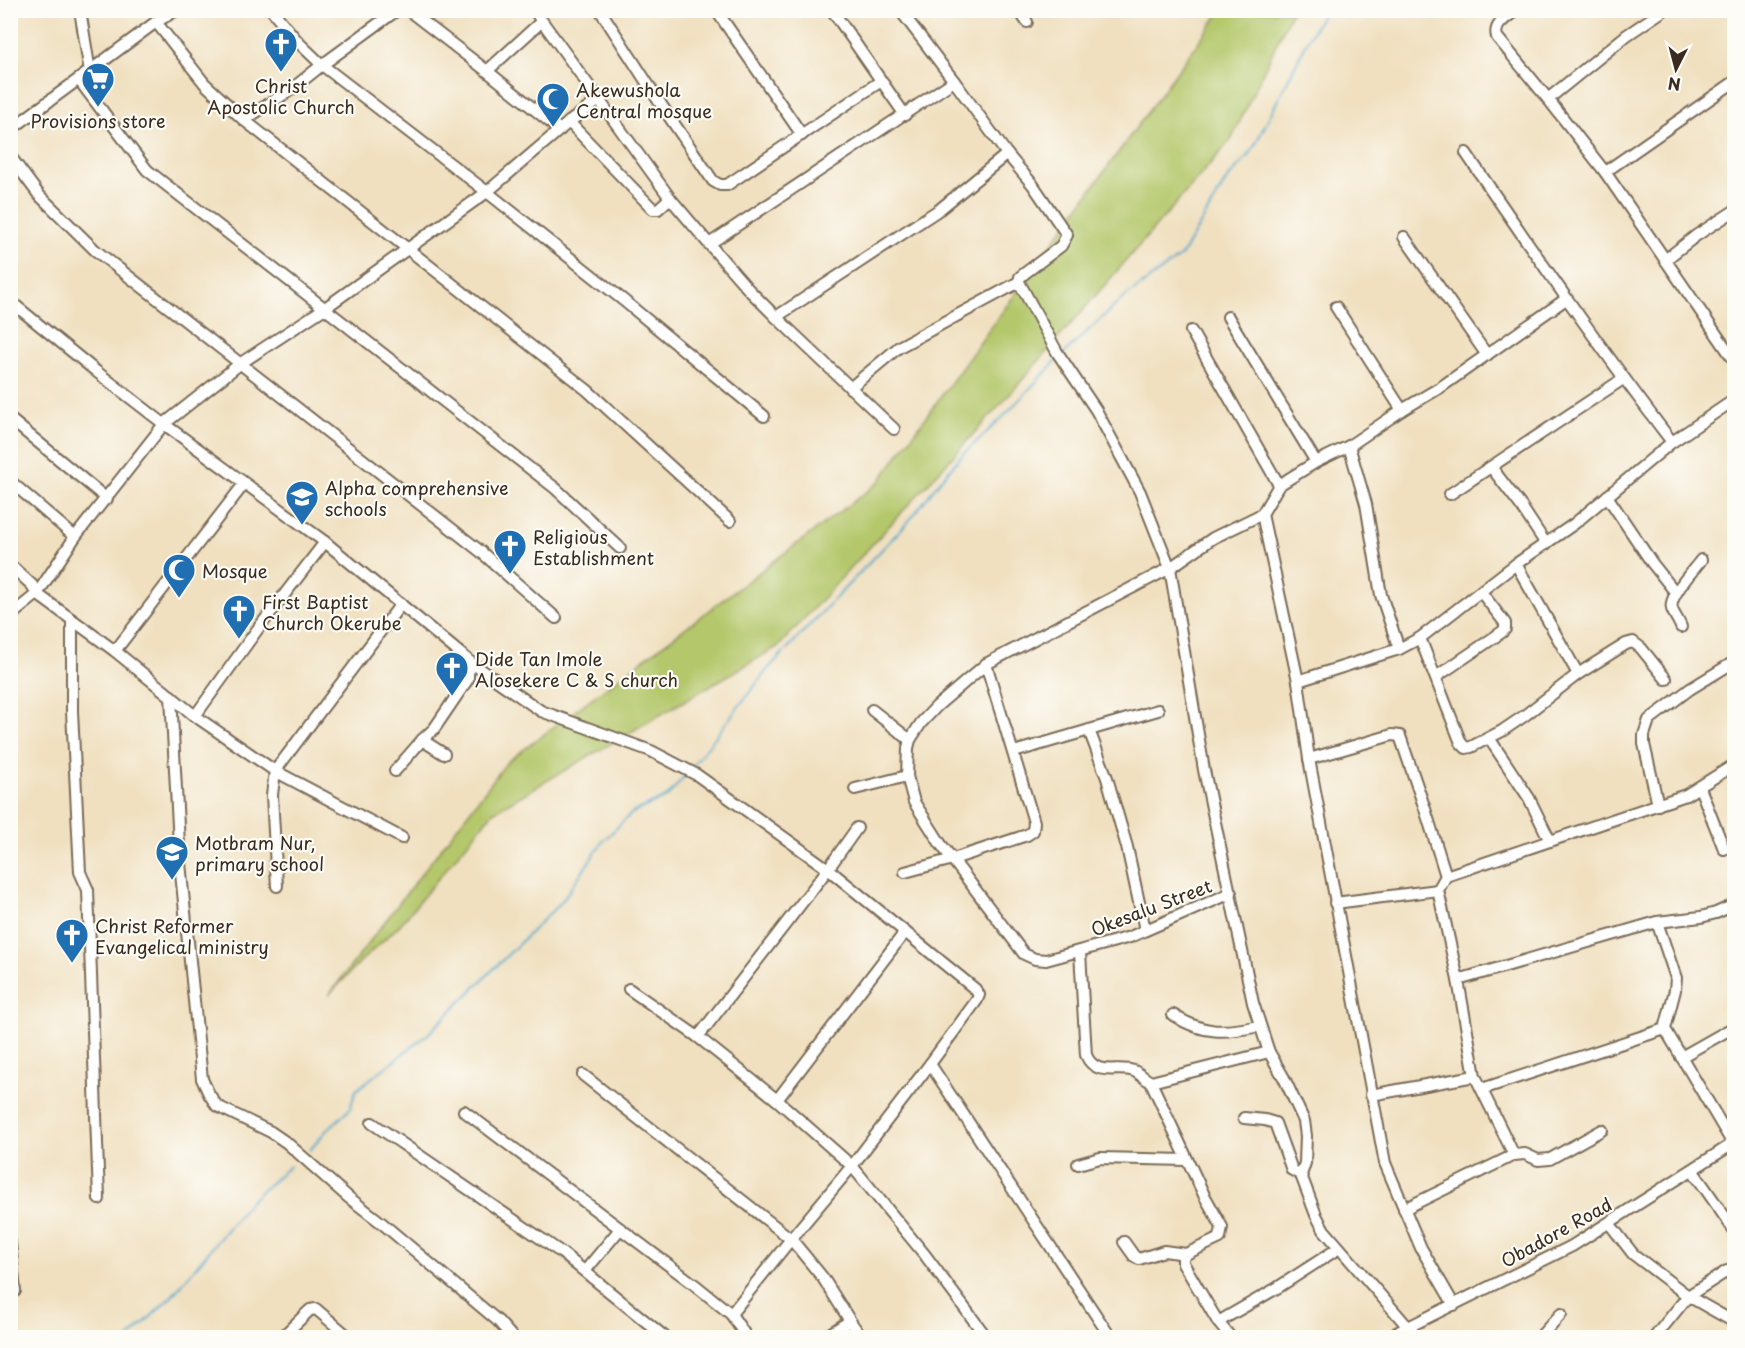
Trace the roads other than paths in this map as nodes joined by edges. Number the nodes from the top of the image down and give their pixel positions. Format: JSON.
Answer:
{"nodes":[{"id":1,"x":80,"y":10,"type":"edge"},
{"id":2,"x":177,"y":10,"type":"edge"},
{"id":3,"x":272,"y":10,"type":"edge"},
{"id":4,"x":397,"y":10,"type":"edge"},
{"id":5,"x":408,"y":10,"type":"edge"},
{"id":6,"x":534,"y":10,"type":"edge"},
{"id":7,"x":600,"y":10,"type":"edge"},
{"id":8,"x":716,"y":10,"type":"edge"},
{"id":9,"x":832,"y":10,"type":"edge"},
{"id":10,"x":900,"y":10,"type":"edge"},
{"id":11,"x":1019,"y":10,"type":"edge"},
{"id":12,"x":1516,"y":10,"type":"edge"},
{"id":13,"x":1664,"y":10,"type":"edge"},
{"id":14,"x":156,"y":22,"type":"junction"},
{"id":15,"x":541,"y":22,"type":"junction"},
{"id":16,"x":1027,"y":22,"type":"dead end"},
{"id":17,"x":322,"y":65,"type":"junction"},
{"id":18,"x":487,"y":70,"type":"junction"},
{"id":19,"x":90,"y":72,"type":"junction"},
{"id":20,"x":79,"y":80,"type":"junction"},
{"id":21,"x":881,"y":81,"type":"junction"},
{"id":22,"x":954,"y":81,"type":"junction"},
{"id":23,"x":1734,"y":81,"type":"edge"},
{"id":24,"x":1548,"y":99,"type":"junction"},
{"id":25,"x":598,"y":100,"type":"junction"},
{"id":26,"x":905,"y":115,"type":"junction"},
{"id":27,"x":244,"y":120,"type":"junction"},
{"id":28,"x":568,"y":123,"type":"junction"},
{"id":29,"x":10,"y":130,"type":"edge"},
{"id":30,"x":560,"y":130,"type":"junction"},
{"id":31,"x":802,"y":135,"type":"junction"},
{"id":32,"x":1466,"y":153,"type":"dead end"},
{"id":33,"x":1007,"y":154,"type":"junction"},
{"id":34,"x":10,"y":156,"type":"edge"},
{"id":35,"x":1605,"y":172,"type":"junction"},
{"id":36,"x":487,"y":192,"type":"junction"},
{"id":37,"x":670,"y":198,"type":"junction"},
{"id":38,"x":1734,"y":211,"type":"edge"},
{"id":39,"x":1404,"y":237,"type":"dead end"},
{"id":40,"x":709,"y":244,"type":"junction"},
{"id":41,"x":407,"y":249,"type":"junction"},
{"id":42,"x":1665,"y":260,"type":"junction"},
{"id":43,"x":1019,"y":282,"type":"junction"},
{"id":44,"x":1566,"y":299,"type":"junction"},
{"id":45,"x":10,"y":301,"type":"edge"},
{"id":46,"x":1336,"y":307,"type":"dead end"},
{"id":47,"x":325,"y":308,"type":"junction"},
{"id":48,"x":776,"y":317,"type":"junction"},
{"id":49,"x":1228,"y":317,"type":"dead end"},
{"id":50,"x":1191,"y":331,"type":"dead end"},
{"id":51,"x":1487,"y":355,"type":"junction"},
{"id":52,"x":1734,"y":360,"type":"edge"},
{"id":53,"x":241,"y":363,"type":"junction"},
{"id":54,"x":1623,"y":379,"type":"junction"},
{"id":55,"x":850,"y":388,"type":"junction"},
{"id":56,"x":1734,"y":400,"type":"edge"},
{"id":57,"x":1402,"y":410,"type":"junction"},
{"id":58,"x":764,"y":416,"type":"dead end"},
{"id":59,"x":10,"y":419,"type":"edge"},
{"id":60,"x":164,"y":424,"type":"junction"},
{"id":61,"x":894,"y":429,"type":"dead end"},
{"id":62,"x":1672,"y":442,"type":"junction"},
{"id":63,"x":1349,"y":446,"type":"junction"},
{"id":64,"x":1316,"y":462,"type":"junction"},
{"id":65,"x":1491,"y":467,"type":"junction"},
{"id":66,"x":10,"y":482,"type":"edge"},
{"id":67,"x":244,"y":484,"type":"junction"},
{"id":68,"x":1279,"y":485,"type":"junction"},
{"id":69,"x":1450,"y":494,"type":"dead end"},
{"id":70,"x":1607,"y":496,"type":"junction"},
{"id":71,"x":107,"y":499,"type":"junction"},
{"id":72,"x":1262,"y":514,"type":"junction"},
{"id":73,"x":730,"y":521,"type":"dead end"},
{"id":74,"x":75,"y":537,"type":"junction"},
{"id":75,"x":325,"y":542,"type":"junction"},
{"id":76,"x":1545,"y":544,"type":"junction"},
{"id":77,"x":620,"y":548,"type":"dead end"},
{"id":78,"x":1701,"y":560,"type":"dead end"},
{"id":79,"x":1516,"y":564,"type":"junction"},
{"id":80,"x":10,"y":565,"type":"edge"},
{"id":81,"x":1170,"y":568,"type":"junction"},
{"id":82,"x":1481,"y":592,"type":"junction"},
{"id":83,"x":1676,"y":593,"type":"junction"},
{"id":84,"x":37,"y":594,"type":"junction"},
{"id":85,"x":400,"y":604,"type":"junction"},
{"id":86,"x":10,"y":616,"type":"edge"},
{"id":87,"x":556,"y":618,"type":"dead end"},
{"id":88,"x":72,"y":621,"type":"junction"},
{"id":89,"x":1682,"y":627,"type":"dead end"},
{"id":90,"x":1420,"y":638,"type":"junction"},
{"id":91,"x":1399,"y":649,"type":"junction"},
{"id":92,"x":115,"y":651,"type":"junction"},
{"id":93,"x":1734,"y":662,"type":"edge"},
{"id":94,"x":474,"y":664,"type":"junction"},
{"id":95,"x":986,"y":664,"type":"junction"},
{"id":96,"x":1578,"y":674,"type":"junction"},
{"id":97,"x":1436,"y":677,"type":"junction"},
{"id":98,"x":1666,"y":679,"type":"dead end"},
{"id":99,"x":1298,"y":681,"type":"junction"},
{"id":100,"x":171,"y":696,"type":"junction"},
{"id":101,"x":872,"y":710,"type":"dead end"},
{"id":102,"x":1158,"y":710,"type":"dead end"},
{"id":103,"x":195,"y":716,"type":"junction"},
{"id":104,"x":1089,"y":730,"type":"junction"},
{"id":105,"x":1489,"y":738,"type":"junction"},
{"id":106,"x":422,"y":740,"type":"junction"},
{"id":107,"x":910,"y":740,"type":"junction"},
{"id":108,"x":1014,"y":752,"type":"junction"},
{"id":109,"x":444,"y":754,"type":"dead end"},
{"id":110,"x":1309,"y":759,"type":"junction"},
{"id":111,"x":1734,"y":765,"type":"edge"},
{"id":112,"x":275,"y":771,"type":"junction"},
{"id":113,"x":395,"y":771,"type":"dead end"},
{"id":114,"x":907,"y":776,"type":"junction"},
{"id":115,"x":1700,"y":788,"type":"junction"},
{"id":116,"x":855,"y":789,"type":"dead end"},
{"id":117,"x":1658,"y":805,"type":"junction"},
{"id":118,"x":857,"y":828,"type":"dead end"},
{"id":119,"x":402,"y":838,"type":"dead end"},
{"id":120,"x":1550,"y":841,"type":"junction"},
{"id":121,"x":1724,"y":849,"type":"dead end"},
{"id":122,"x":953,"y":859,"type":"junction"},
{"id":123,"x":828,"y":869,"type":"junction"},
{"id":124,"x":905,"y":872,"type":"dead end"},
{"id":125,"x":1446,"y":876,"type":"junction"},
{"id":126,"x":277,"y":886,"type":"dead end"},
{"id":127,"x":1438,"y":890,"type":"junction"},
{"id":128,"x":1231,"y":893,"type":"junction"},
{"id":129,"x":1335,"y":903,"type":"junction"},
{"id":130,"x":1734,"y":905,"type":"edge"},
{"id":131,"x":1657,"y":922,"type":"junction"},
{"id":132,"x":1145,"y":930,"type":"junction"},
{"id":133,"x":905,"y":932,"type":"junction"},
{"id":134,"x":1080,"y":951,"type":"junction"},
{"id":135,"x":1458,"y":980,"type":"junction"},
{"id":136,"x":629,"y":989,"type":"dead end"},
{"id":137,"x":1173,"y":1015,"type":"dead end"},
{"id":138,"x":1260,"y":1026,"type":"junction"},
{"id":139,"x":1734,"y":1027,"type":"edge"},
{"id":140,"x":1665,"y":1029,"type":"junction"},
{"id":141,"x":698,"y":1037,"type":"junction"},
{"id":142,"x":1269,"y":1052,"type":"junction"},
{"id":143,"x":1681,"y":1057,"type":"junction"},
{"id":144,"x":930,"y":1064,"type":"junction"},
{"id":145,"x":583,"y":1075,"type":"dead end"},
{"id":146,"x":1475,"y":1076,"type":"junction"},
{"id":147,"x":1151,"y":1082,"type":"junction"},
{"id":148,"x":1482,"y":1089,"type":"junction"},
{"id":149,"x":1371,"y":1095,"type":"junction"},
{"id":150,"x":777,"y":1100,"type":"junction"},
{"id":151,"x":464,"y":1111,"type":"dead end"},
{"id":152,"x":1244,"y":1118,"type":"dead end"},
{"id":153,"x":372,"y":1123,"type":"dead end"},
{"id":154,"x":1602,"y":1130,"type":"dead end"},
{"id":155,"x":1734,"y":1144,"type":"edge"},
{"id":156,"x":1514,"y":1155,"type":"junction"},
{"id":157,"x":1188,"y":1160,"type":"junction"},
{"id":158,"x":1078,"y":1164,"type":"dead end"},
{"id":159,"x":852,"y":1166,"type":"junction"},
{"id":160,"x":1693,"y":1171,"type":"junction"},
{"id":161,"x":1301,"y":1175,"type":"junction"},
{"id":162,"x":99,"y":1199,"type":"dead end"},
{"id":163,"x":1404,"y":1209,"type":"junction"},
{"id":164,"x":1609,"y":1223,"type":"junction"},
{"id":165,"x":620,"y":1229,"type":"junction"},
{"id":166,"x":1734,"y":1230,"type":"edge"},
{"id":167,"x":790,"y":1239,"type":"junction"},
{"id":168,"x":1124,"y":1242,"type":"dead end"},
{"id":169,"x":10,"y":1243,"type":"edge"},
{"id":170,"x":1339,"y":1248,"type":"junction"},
{"id":171,"x":1186,"y":1254,"type":"junction"},
{"id":172,"x":585,"y":1271,"type":"junction"},
{"id":173,"x":1727,"y":1271,"type":"dead end"},
{"id":174,"x":15,"y":1292,"type":"dead end"},
{"id":175,"x":1688,"y":1296,"type":"junction"},
{"id":176,"x":1454,"y":1305,"type":"junction"},
{"id":177,"x":731,"y":1314,"type":"junction"},
{"id":178,"x":1561,"y":1314,"type":"dead end"},
{"id":179,"x":850,"y":1321,"type":"junction"},
{"id":180,"x":1218,"y":1322,"type":"junction"},
{"id":181,"x":1734,"y":1322,"type":"edge"},
{"id":182,"x":1408,"y":1327,"type":"junction"},
{"id":183,"x":281,"y":1338,"type":"edge"},
{"id":184,"x":350,"y":1338,"type":"edge"},
{"id":185,"x":513,"y":1338,"type":"edge"},
{"id":186,"x":666,"y":1338,"type":"edge"},
{"id":187,"x":747,"y":1338,"type":"edge"},
{"id":188,"x":823,"y":1338,"type":"edge"},
{"id":189,"x":862,"y":1338,"type":"edge"},
{"id":190,"x":987,"y":1338,"type":"edge"},
{"id":191,"x":1111,"y":1338,"type":"edge"},
{"id":192,"x":1231,"y":1338,"type":"edge"},
{"id":193,"x":1386,"y":1338,"type":"edge"},
{"id":194,"x":1539,"y":1338,"type":"edge"},
{"id":195,"x":1654,"y":1338,"type":"edge"}],
"edges":[{"from":1,"to":19,"type":"street"},
{"from":2,"to":14,"type":"street"},
{"from":3,"to":17,"type":"street"},
{"from":4,"to":17,"type":"street"},
{"from":5,"to":18,"type":"street"},
{"from":6,"to":15,"type":"street"},
{"from":7,"to":31,"type":"street"},
{"from":8,"to":31,"type":"street"},
{"from":9,"to":21,"type":"street"},
{"from":10,"to":22,"type":"street"},
{"from":11,"to":16,"type":"street"},
{"from":12,"to":24,"type":"street"},
{"from":13,"to":24,"type":"street"},
{"from":14,"to":19,"type":"street"},
{"from":14,"to":27,"type":"street"},
{"from":15,"to":18,"type":"street"},
{"from":15,"to":25,"type":"street"},
{"from":17,"to":27,"type":"street"},
{"from":17,"to":36,"type":"street"},
{"from":18,"to":30,"type":"street"},
{"from":19,"to":20,"type":"street"},
{"from":20,"to":29,"type":"street"},
{"from":20,"to":47,"type":"street"},
{"from":21,"to":26,"type":"street"},
{"from":21,"to":31,"type":"street"},
{"from":22,"to":26,"type":"street"},
{"from":22,"to":33,"type":"street"},
{"from":23,"to":35,"type":"street"},
{"from":24,"to":35,"type":"street"},
{"from":25,"to":28,"type":"street"},
{"from":25,"to":37,"type":"street"},
{"from":26,"to":40,"type":"street"},
{"from":27,"to":41,"type":"street"},
{"from":28,"to":30,"type":"street"},
{"from":28,"to":37,"type":"street"},
{"from":30,"to":36,"type":"street"},
{"from":32,"to":44,"type":"street"},
{"from":33,"to":43,"type":"street"},
{"from":33,"to":48,"type":"street"},
{"from":34,"to":53,"type":"street"},
{"from":35,"to":42,"type":"street"},
{"from":36,"to":41,"type":"street"},
{"from":36,"to":58,"type":"street"},
{"from":37,"to":40,"type":"street"},
{"from":38,"to":42,"type":"street"},
{"from":39,"to":51,"type":"street"},
{"from":40,"to":48,"type":"street"},
{"from":41,"to":47,"type":"street"},
{"from":41,"to":73,"type":"street"},
{"from":42,"to":52,"type":"street"},
{"from":43,"to":55,"type":"street"},
{"from":43,"to":81,"type":"street"},
{"from":44,"to":51,"type":"street"},
{"from":44,"to":54,"type":"street"},
{"from":45,"to":60,"type":"street"},
{"from":46,"to":57,"type":"street"},
{"from":47,"to":53,"type":"street"},
{"from":47,"to":77,"type":"street"},
{"from":48,"to":55,"type":"street"},
{"from":49,"to":64,"type":"street"},
{"from":50,"to":68,"type":"street"},
{"from":51,"to":57,"type":"street"},
{"from":53,"to":60,"type":"street"},
{"from":53,"to":87,"type":"street"},
{"from":54,"to":62,"type":"street"},
{"from":54,"to":65,"type":"street"},
{"from":55,"to":61,"type":"street"},
{"from":56,"to":62,"type":"street"},
{"from":57,"to":63,"type":"street"},
{"from":59,"to":71,"type":"street"},
{"from":60,"to":67,"type":"street"},
{"from":60,"to":71,"type":"street"},
{"from":62,"to":70,"type":"street"},
{"from":63,"to":64,"type":"street"},
{"from":63,"to":91,"type":"street"},
{"from":64,"to":68,"type":"street"},
{"from":65,"to":69,"type":"street"},
{"from":65,"to":76,"type":"street"},
{"from":66,"to":74,"type":"street"},
{"from":67,"to":75,"type":"street"},
{"from":67,"to":92,"type":"street"},
{"from":68,"to":72,"type":"street"},
{"from":70,"to":76,"type":"street"},
{"from":70,"to":83,"type":"street"},
{"from":71,"to":74,"type":"street"},
{"from":72,"to":81,"type":"street"},
{"from":72,"to":99,"type":"street"},
{"from":74,"to":84,"type":"street"},
{"from":75,"to":85,"type":"street"},
{"from":75,"to":103,"type":"street"},
{"from":76,"to":79,"type":"street"},
{"from":78,"to":83,"type":"street"},
{"from":79,"to":82,"type":"street"},
{"from":79,"to":96,"type":"street"},
{"from":80,"to":84,"type":"street"},
{"from":81,"to":95,"type":"street"},
{"from":81,"to":128,"type":"street"},
{"from":82,"to":90,"type":"street"},
{"from":82,"to":97,"type":"street"},
{"from":83,"to":89,"type":"street"},
{"from":84,"to":86,"type":"street"},
{"from":84,"to":88,"type":"street"},
{"from":85,"to":94,"type":"street"},
{"from":85,"to":112,"type":"street"},
{"from":88,"to":92,"type":"street"},
{"from":88,"to":162,"type":"street"},
{"from":90,"to":91,"type":"street"},
{"from":90,"to":97,"type":"street"},
{"from":91,"to":99,"type":"street"},
{"from":92,"to":100,"type":"street"},
{"from":93,"to":117,"type":"street"},
{"from":94,"to":106,"type":"street"},
{"from":94,"to":123,"type":"street"},
{"from":95,"to":107,"type":"street"},
{"from":95,"to":108,"type":"street"},
{"from":96,"to":98,"type":"street"},
{"from":96,"to":105,"type":"street"},
{"from":97,"to":105,"type":"street"},
{"from":99,"to":110,"type":"street"},
{"from":100,"to":103,"type":"street"},
{"from":100,"to":185,"type":"street"},
{"from":101,"to":107,"type":"street"},
{"from":102,"to":104,"type":"street"},
{"from":103,"to":112,"type":"street"},
{"from":104,"to":108,"type":"street"},
{"from":104,"to":132,"type":"street"},
{"from":105,"to":120,"type":"street"},
{"from":106,"to":109,"type":"street"},
{"from":106,"to":113,"type":"street"},
{"from":107,"to":114,"type":"street"},
{"from":108,"to":122,"type":"street"},
{"from":110,"to":125,"type":"street"},
{"from":110,"to":129,"type":"street"},
{"from":111,"to":115,"type":"street"},
{"from":112,"to":119,"type":"street"},
{"from":112,"to":126,"type":"street"},
{"from":114,"to":116,"type":"street"},
{"from":114,"to":122,"type":"street","name":"Okesalu Street"},
{"from":115,"to":117,"type":"street"},
{"from":115,"to":121,"type":"street"},
{"from":117,"to":120,"type":"street"},
{"from":118,"to":123,"type":"street"},
{"from":120,"to":125,"type":"street"},
{"from":122,"to":124,"type":"street"},
{"from":122,"to":134,"type":"street","name":"Okesalu Street"},
{"from":123,"to":133,"type":"street"},
{"from":123,"to":141,"type":"street"},
{"from":125,"to":127,"type":"street"},
{"from":127,"to":129,"type":"street"},
{"from":127,"to":135,"type":"street"},
{"from":128,"to":132,"type":"street","name":"Okesalu Street"},
{"from":128,"to":138,"type":"street"},
{"from":129,"to":149,"type":"street"},
{"from":130,"to":131,"type":"street"},
{"from":131,"to":135,"type":"street"},
{"from":131,"to":140,"type":"street"},
{"from":132,"to":134,"type":"street","name":"Okesalu Street"},
{"from":133,"to":144,"type":"street"},
{"from":133,"to":150,"type":"street"},
{"from":134,"to":147,"type":"street"},
{"from":135,"to":146,"type":"street"},
{"from":136,"to":141,"type":"street"},
{"from":137,"to":138,"type":"street"},
{"from":138,"to":142,"type":"street"},
{"from":139,"to":143,"type":"street"},
{"from":140,"to":143,"type":"street"},
{"from":140,"to":148,"type":"street"},
{"from":141,"to":150,"type":"street"},
{"from":142,"to":147,"type":"street"},
{"from":142,"to":161,"type":"street"},
{"from":143,"to":155,"type":"street"},
{"from":144,"to":159,"type":"street"},
{"from":144,"to":191,"type":"street"},
{"from":145,"to":167,"type":"street"},
{"from":146,"to":148,"type":"street"},
{"from":146,"to":149,"type":"street"},
{"from":147,"to":157,"type":"street"},
{"from":148,"to":156,"type":"street"},
{"from":149,"to":163,"type":"street"},
{"from":150,"to":159,"type":"street"},
{"from":151,"to":165,"type":"street"},
{"from":152,"to":161,"type":"street"},
{"from":153,"to":172,"type":"street"},
{"from":154,"to":156,"type":"street"},
{"from":155,"to":160,"type":"street","name":"Obadore Road"},
{"from":156,"to":163,"type":"street"},
{"from":157,"to":158,"type":"street"},
{"from":157,"to":171,"type":"street"},
{"from":159,"to":167,"type":"street"},
{"from":159,"to":190,"type":"street"},
{"from":160,"to":164,"type":"street","name":"Obadore Road"},
{"from":160,"to":166,"type":"street"},
{"from":161,"to":170,"type":"street"},
{"from":163,"to":176,"type":"street"},
{"from":164,"to":175,"type":"street"},
{"from":164,"to":176,"type":"street","name":"Obadore Road"},
{"from":165,"to":172,"type":"street"},
{"from":165,"to":177,"type":"street"},
{"from":167,"to":177,"type":"street"},
{"from":167,"to":179,"type":"street"},
{"from":168,"to":171,"type":"street"},
{"from":169,"to":174,"type":"street"},
{"from":170,"to":180,"type":"street"},
{"from":170,"to":182,"type":"street"},
{"from":171,"to":180,"type":"street"},
{"from":172,"to":186,"type":"street"},
{"from":173,"to":175,"type":"street"},
{"from":175,"to":181,"type":"street"},
{"from":175,"to":195,"type":"street"},
{"from":176,"to":182,"type":"street","name":"Obadore Road"},
{"from":177,"to":187,"type":"street"},
{"from":178,"to":194,"type":"street"},
{"from":179,"to":188,"type":"street"},
{"from":179,"to":189,"type":"street"},
{"from":180,"to":192,"type":"street"},
{"from":182,"to":193,"type":"street","name":"Obadore Road"},
{"from":183,"to":184,"type":"street"}]}
